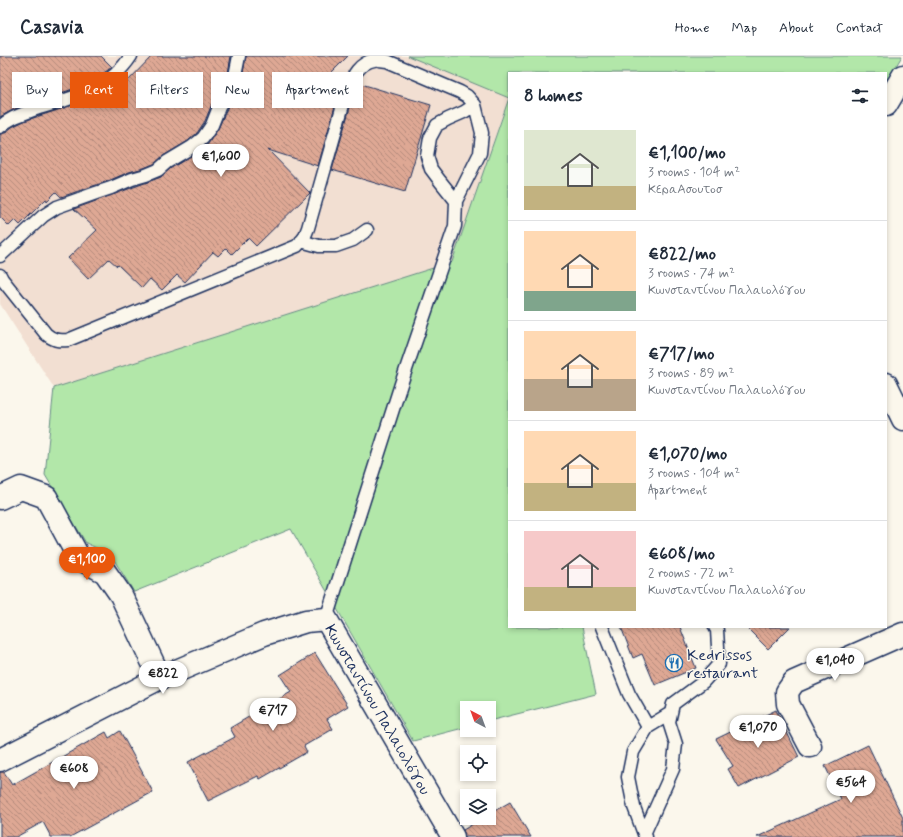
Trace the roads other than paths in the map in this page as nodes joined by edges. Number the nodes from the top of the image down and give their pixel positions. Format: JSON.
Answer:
{"nodes":[{"id":1,"x":131,"y":56,"type":"edge"},
{"id":2,"x":239,"y":56,"type":"edge"},
{"id":3,"x":903,"y":76,"type":"edge"},
{"id":4,"x":887,"y":103,"type":"edge"},
{"id":5,"x":475,"y":105,"type":"junction"},
{"id":6,"x":0,"y":127,"type":"edge"},
{"id":7,"x":456,"y":201,"type":"junction"},
{"id":8,"x":367,"y":230,"type":"dead end"},
{"id":9,"x":301,"y":241,"type":"junction"},
{"id":10,"x":0,"y":256,"type":"edge"},
{"id":11,"x":0,"y":275,"type":"edge"},
{"id":12,"x":887,"y":386,"type":"edge"},
{"id":13,"x":902,"y":414,"type":"edge"},
{"id":14,"x":0,"y":498,"type":"edge"},
{"id":15,"x":326,"y":620,"type":"junction"},
{"id":16,"x":602,"y":628,"type":"edge"},
{"id":17,"x":716,"y":628,"type":"edge"},
{"id":18,"x":903,"y":634,"type":"edge"},
{"id":19,"x":160,"y":678,"type":"junction"},
{"id":20,"x":671,"y":713,"type":"junction"},
{"id":21,"x":648,"y":727,"type":"junction"},
{"id":22,"x":810,"y":746,"type":"dead end"},
{"id":23,"x":0,"y":760,"type":"edge"},
{"id":24,"x":645,"y":835,"type":"edge"},
{"id":25,"x":453,"y":837,"type":"edge"}],
"edges":[{"from":1,"to":6,"type":"lane"},
{"from":2,"to":10,"type":"lane"},
{"from":3,"to":4,"type":"street"},
{"from":5,"to":7,"type":"lane"},
{"from":5,"to":7,"type":"lane"},
{"from":5,"to":9,"type":"lane"},
{"from":7,"to":15,"type":"lane"},
{"from":8,"to":9,"type":"lane"},
{"from":9,"to":11,"type":"lane"},
{"from":12,"to":13,"type":"street"},
{"from":14,"to":19,"type":"street"},
{"from":15,"to":19,"type":"street","name":"Κωνσταντίνου Παλαιολόγου"},
{"from":15,"to":25,"type":"street","name":"Κωνσταντίνου Παλαιολόγου"},
{"from":16,"to":21,"type":"lane"},
{"from":17,"to":20,"type":"lane"},
{"from":18,"to":22,"type":"street"},
{"from":19,"to":23,"type":"street","name":"Κωνσταντίνου Παλαιολόγου"},
{"from":20,"to":21,"type":"lane"},
{"from":20,"to":24,"type":"lane"},
{"from":21,"to":24,"type":"lane"}]}
